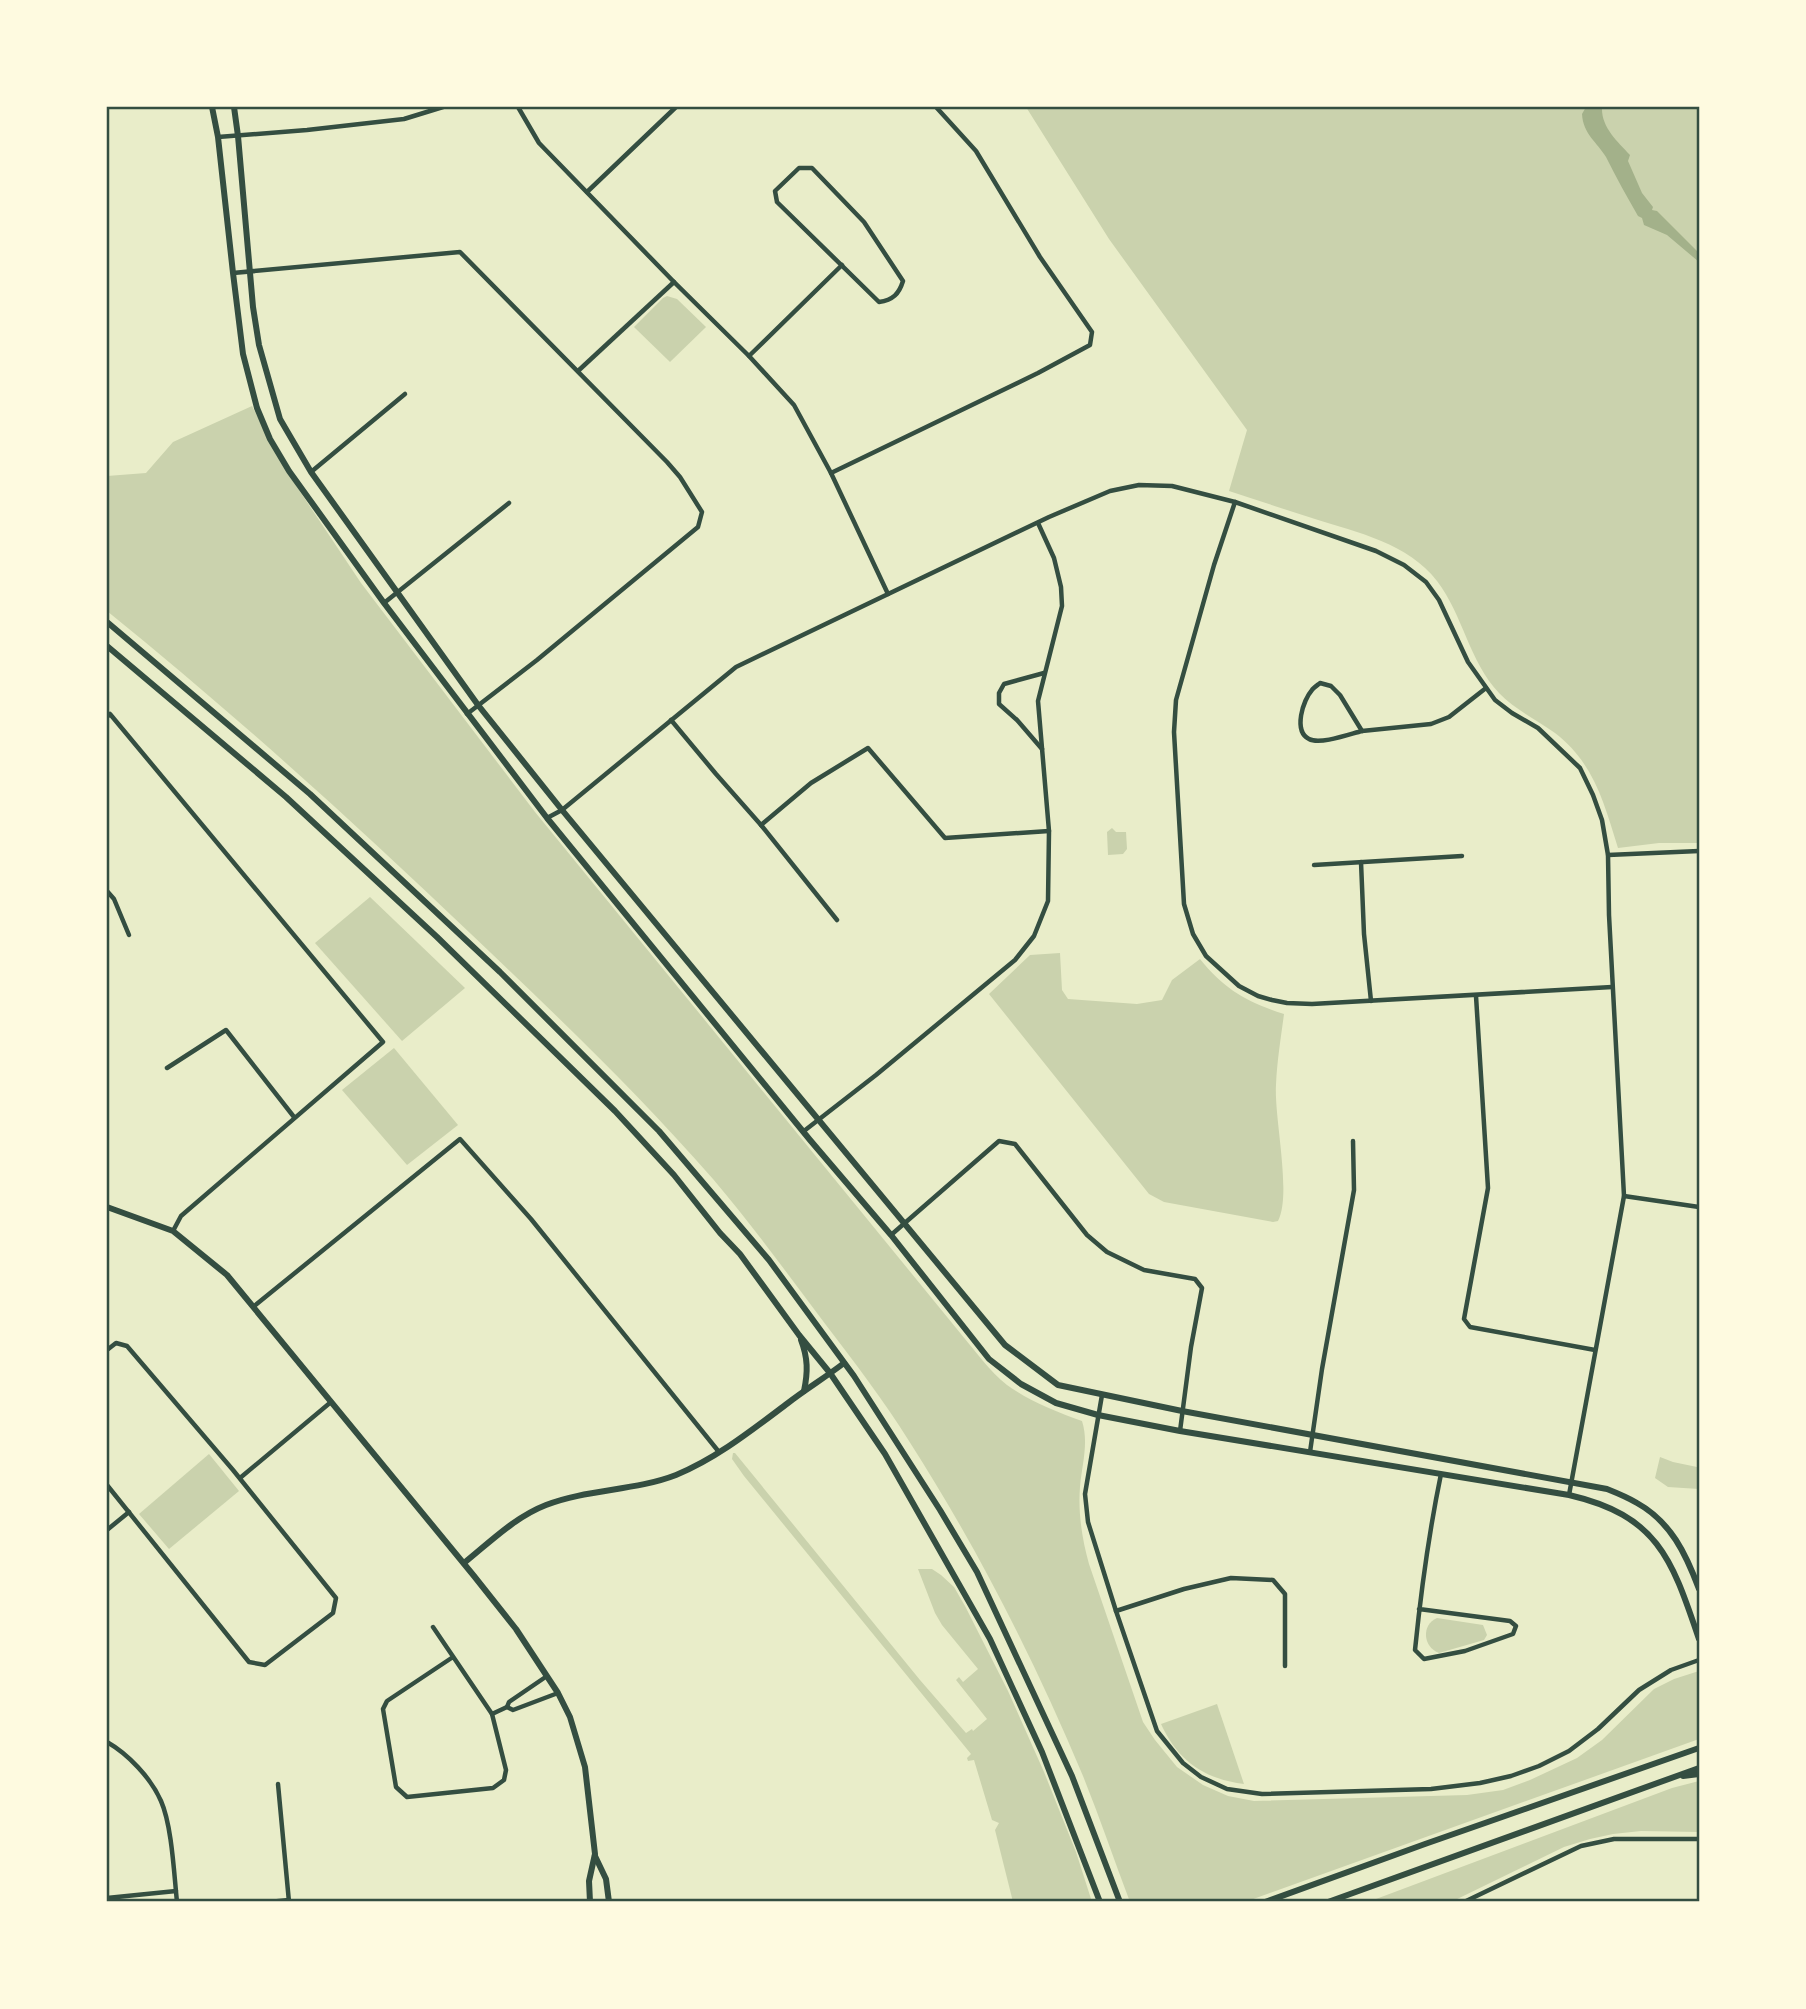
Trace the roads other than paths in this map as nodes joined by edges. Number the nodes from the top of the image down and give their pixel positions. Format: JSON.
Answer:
{"nodes":[{"id":1,"x":212,"y":107,"type":"edge"},
{"id":2,"x":233,"y":107,"type":"edge"},
{"id":3,"x":443,"y":107,"type":"edge"},
{"id":4,"x":518,"y":107,"type":"edge"},
{"id":5,"x":676,"y":107,"type":"edge"},
{"id":6,"x":936,"y":107,"type":"edge"},
{"id":7,"x":218,"y":136,"type":"junction"},
{"id":8,"x":238,"y":136,"type":"junction"},
{"id":9,"x":587,"y":192,"type":"junction"},
{"id":10,"x":842,"y":265,"type":"junction"},
{"id":11,"x":250,"y":271,"type":"junction"},
{"id":12,"x":233,"y":273,"type":"junction"},
{"id":13,"x":674,"y":282,"type":"junction"},
{"id":14,"x":750,"y":356,"type":"junction"},
{"id":15,"x":578,"y":371,"type":"junction"},
{"id":16,"x":405,"y":394,"type":"dead end"},
{"id":17,"x":311,"y":472,"type":"junction"},
{"id":18,"x":831,"y":473,"type":"junction"},
{"id":19,"x":1235,"y":502,"type":"junction"},
{"id":20,"x":509,"y":503,"type":"dead end"},
{"id":21,"x":1038,"y":523,"type":"junction"},
{"id":22,"x":397,"y":593,"type":"junction"},
{"id":23,"x":888,"y":594,"type":"junction"},
{"id":24,"x":384,"y":603,"type":"junction"},
{"id":25,"x":107,"y":622,"type":"edge"},
{"id":26,"x":107,"y":646,"type":"edge"},
{"id":27,"x":1044,"y":673,"type":"junction"},
{"id":28,"x":1486,"y":688,"type":"junction"},
{"id":29,"x":478,"y":705,"type":"junction"},
{"id":30,"x":467,"y":714,"type":"junction"},
{"id":31,"x":107,"y":717,"type":"edge"},
{"id":32,"x":671,"y":720,"type":"junction"},
{"id":33,"x":1362,"y":731,"type":"junction"},
{"id":34,"x":1042,"y":749,"type":"junction"},
{"id":35,"x":562,"y":810,"type":"junction"},
{"id":36,"x":547,"y":818,"type":"junction"},
{"id":37,"x":761,"y":824,"type":"junction"},
{"id":38,"x":1049,"y":831,"type":"junction"},
{"id":39,"x":1699,"y":851,"type":"edge"},
{"id":40,"x":1608,"y":855,"type":"junction"},
{"id":41,"x":1462,"y":856,"type":"dead end"},
{"id":42,"x":1361,"y":862,"type":"junction"},
{"id":43,"x":1314,"y":865,"type":"dead end"},
{"id":44,"x":107,"y":891,"type":"edge"},
{"id":45,"x":837,"y":920,"type":"dead end"},
{"id":46,"x":129,"y":935,"type":"dead end"},
{"id":47,"x":1612,"y":987,"type":"junction"},
{"id":48,"x":1476,"y":996,"type":"junction"},
{"id":49,"x":1371,"y":1001,"type":"junction"},
{"id":50,"x":167,"y":1068,"type":"dead end"},
{"id":51,"x":295,"y":1116,"type":"junction"},
{"id":52,"x":820,"y":1120,"type":"junction"},
{"id":53,"x":804,"y":1131,"type":"junction"},
{"id":54,"x":1353,"y":1141,"type":"dead end"},
{"id":55,"x":1624,"y":1196,"type":"junction"},
{"id":56,"x":107,"y":1207,"type":"edge"},
{"id":57,"x":1699,"y":1207,"type":"edge"},
{"id":58,"x":905,"y":1224,"type":"junction"},
{"id":59,"x":173,"y":1231,"type":"junction"},
{"id":60,"x":891,"y":1235,"type":"junction"},
{"id":61,"x":253,"y":1307,"type":"junction"},
{"id":62,"x":799,"y":1335,"type":"junction"},
{"id":63,"x":107,"y":1350,"type":"edge"},
{"id":64,"x":1595,"y":1350,"type":"junction"},
{"id":65,"x":844,"y":1363,"type":"junction"},
{"id":66,"x":830,"y":1373,"type":"junction"},
{"id":67,"x":804,"y":1391,"type":"junction"},
{"id":68,"x":1102,"y":1395,"type":"junction"},
{"id":69,"x":332,"y":1401,"type":"junction"},
{"id":70,"x":1182,"y":1411,"type":"junction"},
{"id":71,"x":1098,"y":1415,"type":"junction"},
{"id":72,"x":1180,"y":1431,"type":"junction"},
{"id":73,"x":1313,"y":1435,"type":"junction"},
{"id":74,"x":719,"y":1452,"type":"junction"},
{"id":75,"x":1310,"y":1452,"type":"junction"},
{"id":76,"x":1441,"y":1474,"type":"junction"},
{"id":77,"x":240,"y":1478,"type":"junction"},
{"id":78,"x":1572,"y":1482,"type":"junction"},
{"id":79,"x":107,"y":1485,"type":"edge"},
{"id":80,"x":1569,"y":1495,"type":"junction"},
{"id":81,"x":1638,"y":1503,"type":"junction"},
{"id":82,"x":129,"y":1512,"type":"junction"},
{"id":83,"x":1628,"y":1518,"type":"junction"},
{"id":84,"x":107,"y":1530,"type":"edge"},
{"id":85,"x":464,"y":1563,"type":"junction"},
{"id":86,"x":1699,"y":1589,"type":"edge"},
{"id":87,"x":1419,"y":1609,"type":"junction"},
{"id":88,"x":1115,"y":1611,"type":"junction"},
{"id":89,"x":433,"y":1627,"type":"dead end"},
{"id":90,"x":1699,"y":1639,"type":"edge"},
{"id":91,"x":453,"y":1657,"type":"junction"},
{"id":92,"x":1699,"y":1660,"type":"edge"},
{"id":93,"x":1285,"y":1666,"type":"dead end"},
{"id":94,"x":547,"y":1676,"type":"junction"},
{"id":95,"x":558,"y":1693,"type":"junction"},
{"id":96,"x":507,"y":1707,"type":"junction"},
{"id":97,"x":492,"y":1714,"type":"junction"},
{"id":98,"x":107,"y":1742,"type":"edge"},
{"id":99,"x":1699,"y":1748,"type":"edge"},
{"id":100,"x":1699,"y":1768,"type":"edge"},
{"id":101,"x":1699,"y":1774,"type":"edge"},
{"id":102,"x":1667,"y":1779,"type":"junction"},
{"id":103,"x":278,"y":1784,"type":"dead end"},
{"id":104,"x":1699,"y":1839,"type":"edge"},
{"id":105,"x":595,"y":1854,"type":"junction"},
{"id":106,"x":176,"y":1891,"type":"junction"},
{"id":107,"x":107,"y":1898,"type":"edge"},
{"id":108,"x":289,"y":1901,"type":"edge"},
{"id":109,"x":177,"y":1902,"type":"edge"},
{"id":110,"x":269,"y":1902,"type":"edge"},
{"id":111,"x":590,"y":1902,"type":"edge"},
{"id":112,"x":609,"y":1902,"type":"edge"},
{"id":113,"x":1100,"y":1902,"type":"edge"},
{"id":114,"x":1121,"y":1902,"type":"edge"},
{"id":115,"x":1265,"y":1902,"type":"edge"},
{"id":116,"x":1328,"y":1902,"type":"edge"},
{"id":117,"x":1464,"y":1902,"type":"edge"}],
"edges":[{"from":1,"to":7,"type":"street"},
{"from":2,"to":8,"type":"street"},
{"from":3,"to":8,"type":"street"},
{"from":4,"to":9,"type":"street"},
{"from":5,"to":9,"type":"street"},
{"from":6,"to":18,"type":"street"},
{"from":7,"to":8,"type":"street"},
{"from":7,"to":12,"type":"street"},
{"from":8,"to":11,"type":"street"},
{"from":9,"to":13,"type":"street"},
{"from":10,"to":10,"type":"street"},
{"from":10,"to":14,"type":"street"},
{"from":11,"to":12,"type":"street"},
{"from":11,"to":15,"type":"street"},
{"from":11,"to":17,"type":"street"},
{"from":12,"to":24,"type":"street"},
{"from":13,"to":14,"type":"street"},
{"from":13,"to":15,"type":"street"},
{"from":14,"to":18,"type":"street"},
{"from":15,"to":29,"type":"street"},
{"from":16,"to":17,"type":"street"},
{"from":17,"to":22,"type":"street"},
{"from":18,"to":23,"type":"street"},
{"from":19,"to":21,"type":"street"},
{"from":19,"to":28,"type":"street"},
{"from":19,"to":49,"type":"street"},
{"from":20,"to":22,"type":"street"},
{"from":21,"to":23,"type":"street"},
{"from":21,"to":27,"type":"street"},
{"from":22,"to":24,"type":"street"},
{"from":22,"to":29,"type":"street"},
{"from":23,"to":32,"type":"street"},
{"from":24,"to":30,"type":"street"},
{"from":25,"to":65,"type":"street"},
{"from":26,"to":62,"type":"street"},
{"from":27,"to":34,"type":"street"},
{"from":27,"to":34,"type":"street"},
{"from":28,"to":33,"type":"street"},
{"from":28,"to":40,"type":"street"},
{"from":29,"to":30,"type":"street"},
{"from":29,"to":35,"type":"street"},
{"from":30,"to":36,"type":"street"},
{"from":31,"to":51,"type":"street"},
{"from":32,"to":35,"type":"street"},
{"from":32,"to":37,"type":"street"},
{"from":33,"to":33,"type":"street"},
{"from":34,"to":38,"type":"street"},
{"from":35,"to":36,"type":"street"},
{"from":35,"to":52,"type":"street"},
{"from":36,"to":53,"type":"street"},
{"from":37,"to":38,"type":"street"},
{"from":37,"to":45,"type":"street"},
{"from":38,"to":52,"type":"street"},
{"from":39,"to":40,"type":"street"},
{"from":40,"to":47,"type":"street"},
{"from":41,"to":42,"type":"street"},
{"from":42,"to":43,"type":"street"},
{"from":42,"to":49,"type":"street"},
{"from":44,"to":46,"type":"street"},
{"from":47,"to":48,"type":"street"},
{"from":47,"to":55,"type":"street"},
{"from":48,"to":49,"type":"street"},
{"from":48,"to":64,"type":"street"},
{"from":50,"to":51,"type":"street"},
{"from":51,"to":59,"type":"street"},
{"from":52,"to":53,"type":"street"},
{"from":52,"to":58,"type":"street"},
{"from":53,"to":60,"type":"street"},
{"from":54,"to":73,"type":"street"},
{"from":55,"to":57,"type":"street"},
{"from":55,"to":64,"type":"street"},
{"from":56,"to":59,"type":"street"},
{"from":58,"to":60,"type":"street"},
{"from":58,"to":68,"type":"street"},
{"from":58,"to":70,"type":"street"},
{"from":59,"to":61,"type":"street"},
{"from":60,"to":71,"type":"street"},
{"from":61,"to":69,"type":"street"},
{"from":61,"to":74,"type":"street"},
{"from":62,"to":66,"type":"street"},
{"from":62,"to":67,"type":"street"},
{"from":63,"to":77,"type":"street"},
{"from":64,"to":78,"type":"street"},
{"from":65,"to":66,"type":"street"},
{"from":65,"to":114,"type":"street"},
{"from":66,"to":67,"type":"street"},
{"from":66,"to":113,"type":"street"},
{"from":67,"to":74,"type":"street"},
{"from":68,"to":70,"type":"street"},
{"from":68,"to":71,"type":"street"},
{"from":69,"to":77,"type":"street"},
{"from":69,"to":85,"type":"street"},
{"from":70,"to":72,"type":"street"},
{"from":70,"to":73,"type":"street"},
{"from":71,"to":72,"type":"street"},
{"from":71,"to":88,"type":"street"},
{"from":72,"to":75,"type":"street"},
{"from":73,"to":75,"type":"street"},
{"from":73,"to":78,"type":"street"},
{"from":74,"to":85,"type":"street"},
{"from":75,"to":76,"type":"street"},
{"from":76,"to":80,"type":"street"},
{"from":76,"to":87,"type":"street"},
{"from":77,"to":82,"type":"street"},
{"from":78,"to":80,"type":"street"},
{"from":78,"to":81,"type":"street"},
{"from":79,"to":82,"type":"street"},
{"from":80,"to":83,"type":"street"},
{"from":81,"to":83,"type":"street"},
{"from":81,"to":86,"type":"street"},
{"from":82,"to":84,"type":"street"},
{"from":83,"to":90,"type":"street"},
{"from":85,"to":94,"type":"street"},
{"from":87,"to":87,"type":"street"},
{"from":88,"to":92,"type":"street"},
{"from":88,"to":93,"type":"street"},
{"from":89,"to":91,"type":"street"},
{"from":91,"to":97,"type":"street"},
{"from":91,"to":97,"type":"street"},
{"from":94,"to":95,"type":"street"},
{"from":94,"to":96,"type":"street"},
{"from":95,"to":96,"type":"street"},
{"from":95,"to":105,"type":"street"},
{"from":96,"to":97,"type":"street"},
{"from":98,"to":106,"type":"street"},
{"from":99,"to":115,"type":"street"},
{"from":100,"to":102,"type":"street"},
{"from":101,"to":102,"type":"street"},
{"from":102,"to":116,"type":"street"},
{"from":103,"to":108,"type":"street"},
{"from":104,"to":117,"type":"street"},
{"from":105,"to":111,"type":"street"},
{"from":105,"to":112,"type":"street"},
{"from":106,"to":107,"type":"street"},
{"from":106,"to":109,"type":"street"},
{"from":108,"to":110,"type":"street"}]}
